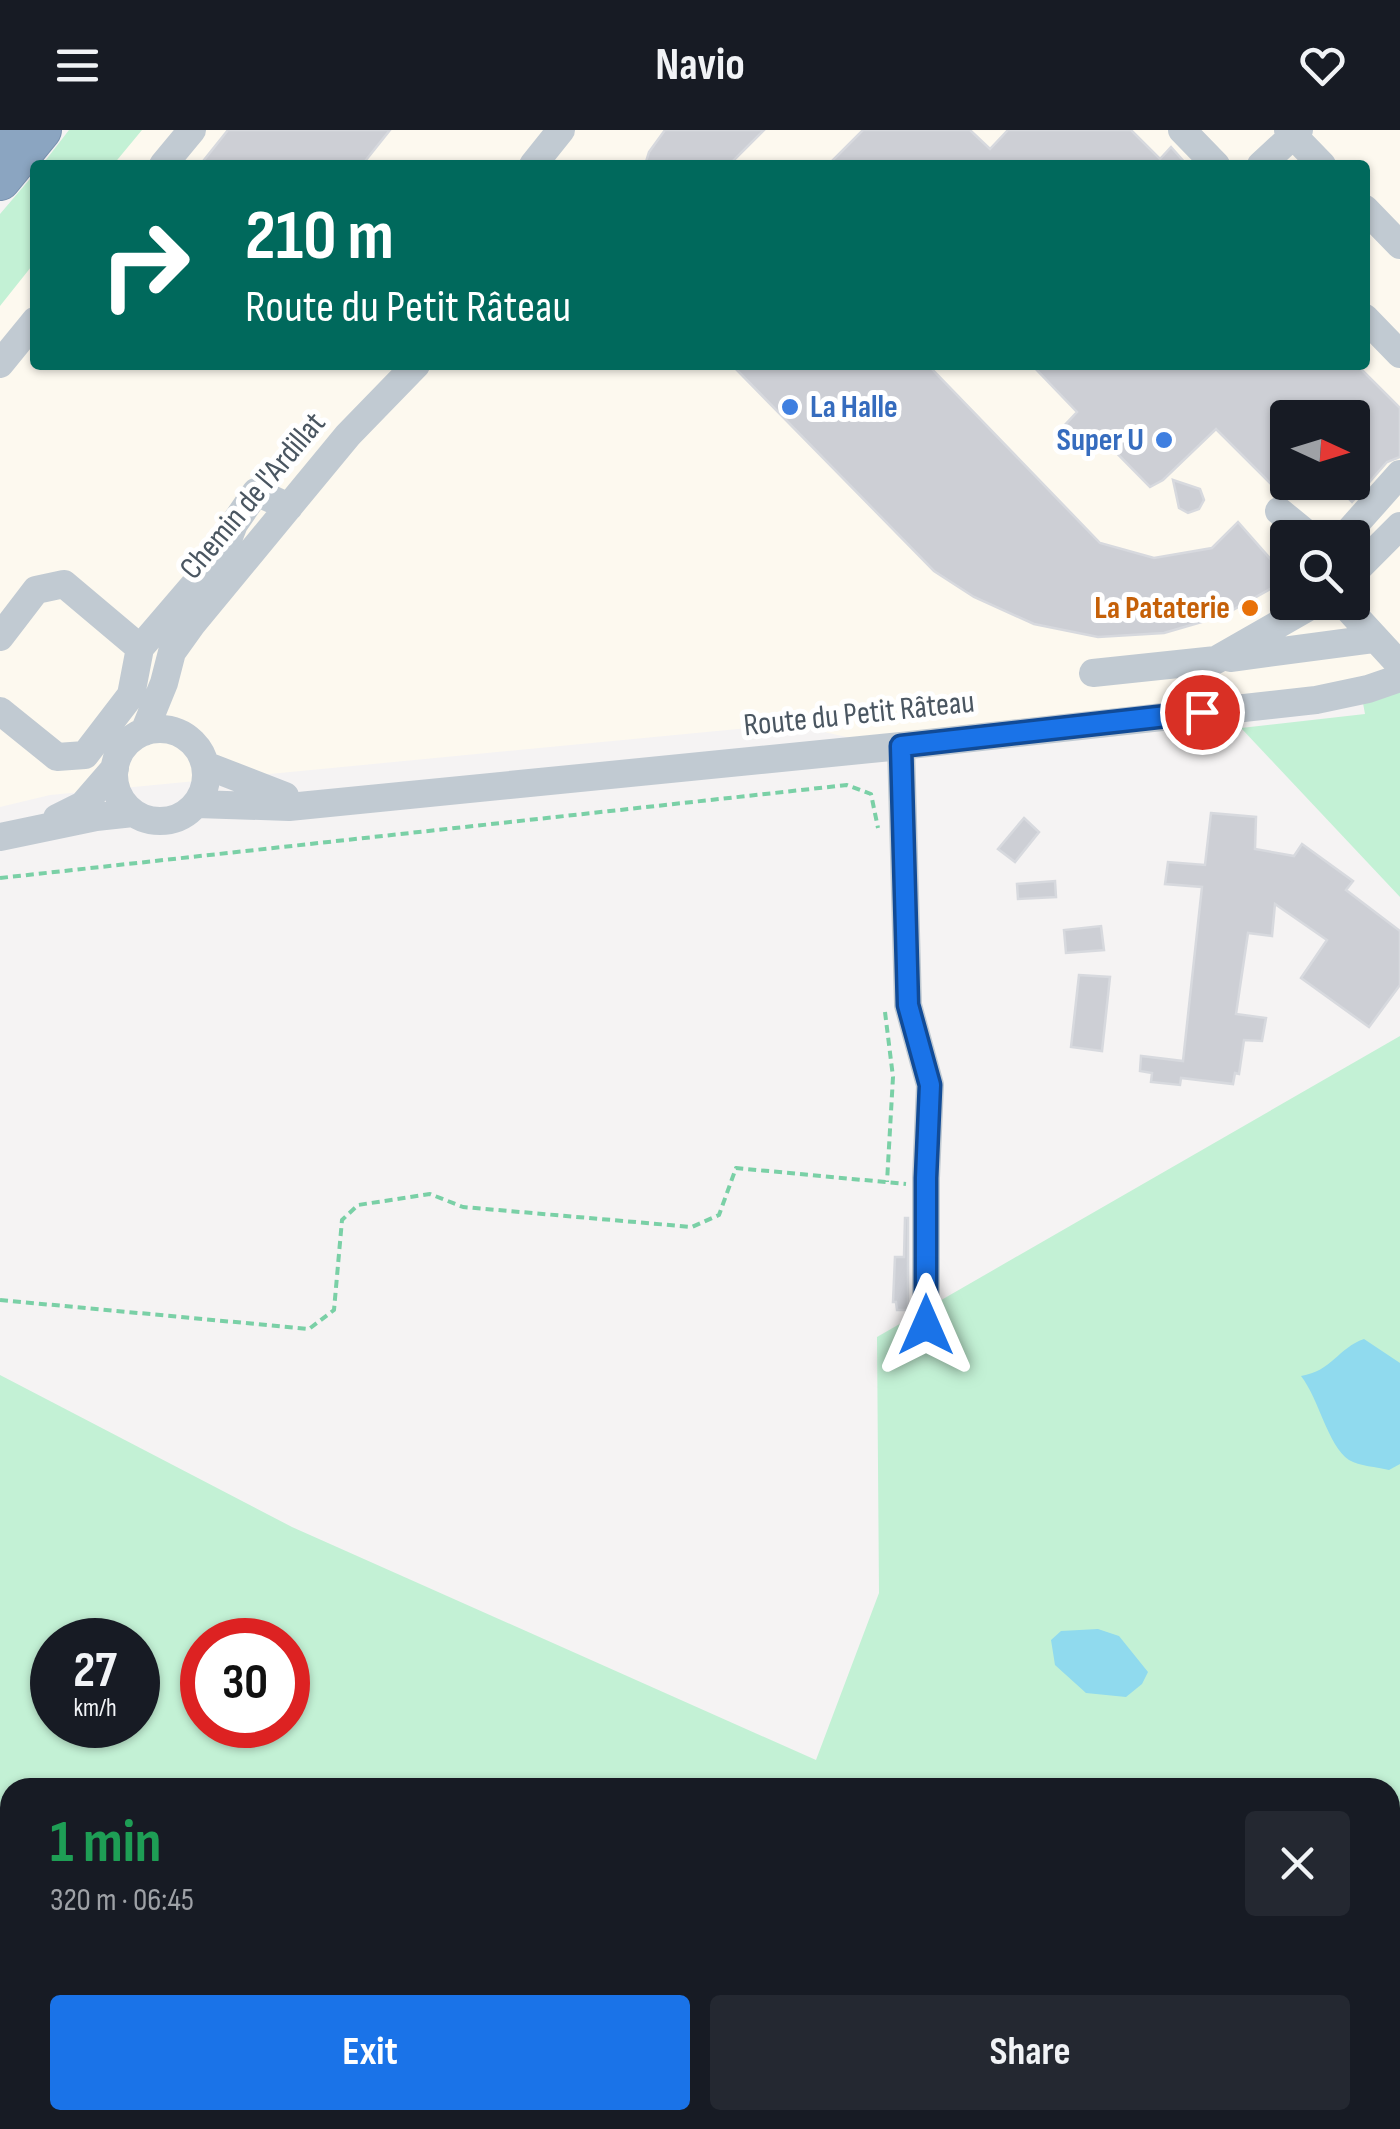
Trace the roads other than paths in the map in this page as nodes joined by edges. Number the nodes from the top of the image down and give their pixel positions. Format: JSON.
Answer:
{"nodes":[{"id":1,"x":42,"y":130,"type":"edge"},
{"id":2,"x":192,"y":130,"type":"edge"},
{"id":3,"x":561,"y":130,"type":"edge"},
{"id":4,"x":1182,"y":130,"type":"edge"},
{"id":5,"x":1294,"y":132,"type":"edge"},
{"id":6,"x":167,"y":160,"type":"edge"},
{"id":7,"x":537,"y":160,"type":"edge"},
{"id":8,"x":1211,"y":160,"type":"edge"},
{"id":9,"x":1266,"y":160,"type":"edge"},
{"id":10,"x":1318,"y":160,"type":"edge"},
{"id":11,"x":0,"y":180,"type":"edge"},
{"id":12,"x":1370,"y":214,"type":"edge"},
{"id":13,"x":1400,"y":245,"type":"edge"},
{"id":14,"x":1370,"y":323,"type":"edge"},
{"id":15,"x":30,"y":327,"type":"edge"},
{"id":16,"x":1400,"y":354,"type":"edge"},
{"id":17,"x":0,"y":364,"type":"edge"},
{"id":18,"x":411,"y":370,"type":"edge"},
{"id":19,"x":1400,"y":474,"type":"edge"},
{"id":20,"x":289,"y":507,"type":"junction"},
{"id":21,"x":1280,"y":511,"type":"dead end"},
{"id":22,"x":1291,"y":520,"type":"edge"},
{"id":23,"x":1359,"y":520,"type":"edge"},
{"id":24,"x":1400,"y":526,"type":"edge"},
{"id":25,"x":1370,"y":556,"type":"edge"},
{"id":26,"x":1286,"y":620,"type":"edge"},
{"id":27,"x":1357,"y":620,"type":"edge"},
{"id":28,"x":0,"y":637,"type":"edge"},
{"id":29,"x":1372,"y":639,"type":"junction"},
{"id":30,"x":140,"y":648,"type":"junction"},
{"id":31,"x":1216,"y":660,"type":"junction"},
{"id":32,"x":1400,"y":665,"type":"edge"},
{"id":33,"x":1093,"y":673,"type":"dead end"},
{"id":34,"x":1400,"y":678,"type":"edge"},
{"id":35,"x":164,"y":683,"type":"junction"},
{"id":36,"x":0,"y":711,"type":"edge"},
{"id":37,"x":144,"y":732,"type":"junction"},
{"id":38,"x":182,"y":734,"type":"junction"},
{"id":39,"x":901,"y":746,"type":"junction"},
{"id":40,"x":205,"y":765,"type":"junction"},
{"id":41,"x":115,"y":768,"type":"junction"},
{"id":42,"x":321,"y":803,"type":"junction"},
{"id":43,"x":197,"y":804,"type":"junction"},
{"id":44,"x":133,"y":813,"type":"junction"},
{"id":45,"x":12,"y":836,"type":"edge"},
{"id":46,"x":926,"y":1325,"type":"dead end"}],
"edges":[{"from":1,"to":11,"type":"highway"},
{"from":2,"to":6,"type":"street"},
{"from":3,"to":7,"type":"street"},
{"from":4,"to":8,"type":"street"},
{"from":5,"to":9,"type":"street"},
{"from":5,"to":10,"type":"street"},
{"from":12,"to":13,"type":"street"},
{"from":14,"to":16,"type":"street"},
{"from":15,"to":17,"type":"street"},
{"from":18,"to":20,"type":"street","name":"Chemin de l'Ardillat"},
{"from":19,"to":23,"type":"street"},
{"from":20,"to":30,"type":"street"},
{"from":20,"to":35,"type":"street","name":"Chemin de l'Ardillat"},
{"from":21,"to":22,"type":"street"},
{"from":24,"to":25,"type":"street"},
{"from":26,"to":31,"type":"street"},
{"from":27,"to":29,"type":"street"},
{"from":28,"to":30,"type":"street"},
{"from":29,"to":31,"type":"street"},
{"from":29,"to":32,"type":"street"},
{"from":30,"to":36,"type":"street"},
{"from":31,"to":33,"type":"street"},
{"from":34,"to":39,"type":"street","name":"Route du Petit Râteau"},
{"from":35,"to":37,"type":"street","name":"Chemin de l'Ardillat"},
{"from":35,"to":38,"type":"street"},
{"from":37,"to":38,"type":"street"},
{"from":37,"to":41,"type":"street"},
{"from":38,"to":40,"type":"street"},
{"from":39,"to":42,"type":"street","name":"Route du Petit Râteau"},
{"from":39,"to":46,"type":"street"},
{"from":40,"to":42,"type":"street","name":"Route du Petit Râteau"},
{"from":40,"to":43,"type":"street"},
{"from":41,"to":44,"type":"street"},
{"from":41,"to":45,"type":"street"},
{"from":42,"to":43,"type":"street","name":"Route du Petit Râteau"},
{"from":43,"to":44,"type":"street"},
{"from":44,"to":45,"type":"street"}]}
